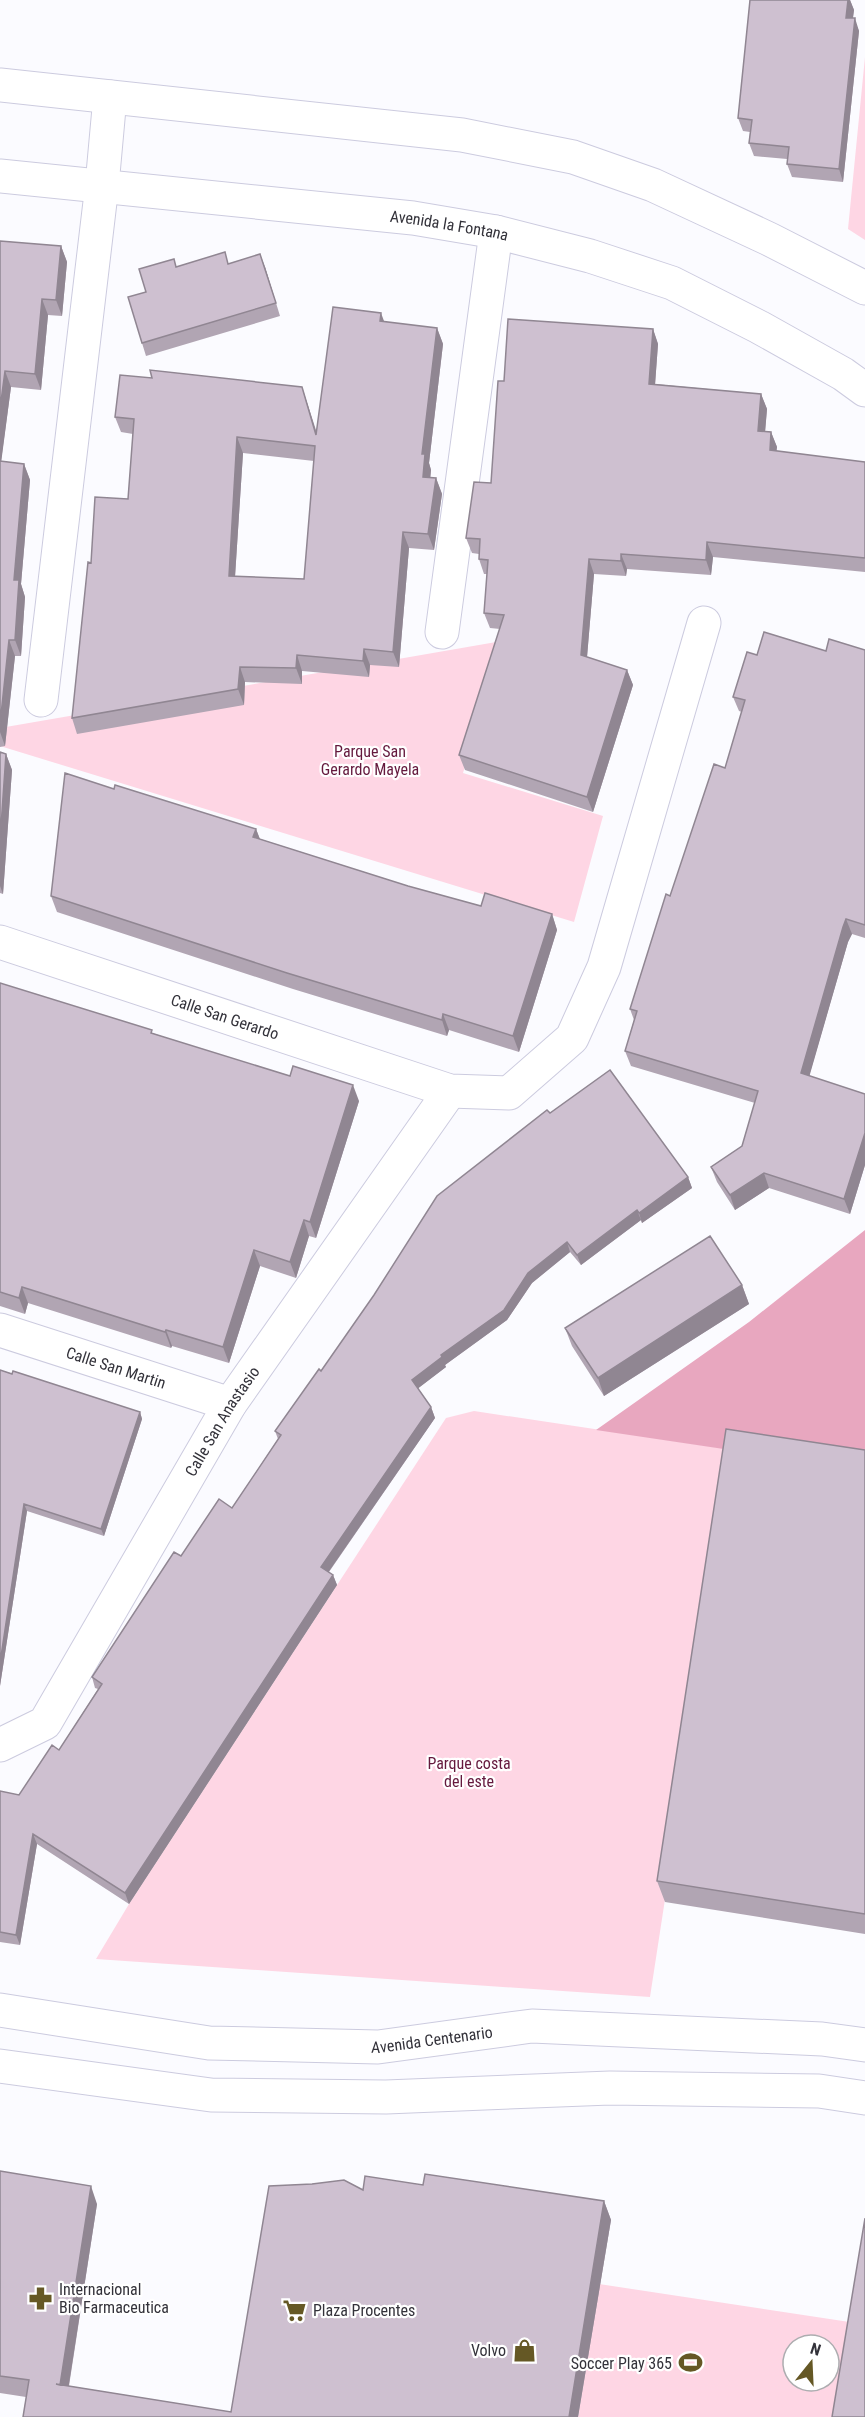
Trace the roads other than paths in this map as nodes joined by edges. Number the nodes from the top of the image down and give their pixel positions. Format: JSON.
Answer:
{"nodes":[{"id":1,"x":0,"y":86,"type":"edge"},
{"id":2,"x":110,"y":97,"type":"junction"},
{"id":3,"x":0,"y":176,"type":"edge"},
{"id":4,"x":102,"y":185,"type":"junction"},
{"id":5,"x":496,"y":232,"type":"junction"},
{"id":6,"x":865,"y":288,"type":"edge"},
{"id":7,"x":865,"y":390,"type":"edge"},
{"id":8,"x":704,"y":623,"type":"dead end"},
{"id":9,"x":442,"y":632,"type":"dead end"},
{"id":10,"x":41,"y":700,"type":"dead end"},
{"id":11,"x":0,"y":942,"type":"edge"},
{"id":12,"x":450,"y":1091,"type":"junction"},
{"id":13,"x":0,"y":1330,"type":"edge"},
{"id":14,"x":230,"y":1404,"type":"junction"},
{"id":15,"x":0,"y":1745,"type":"edge"},
{"id":16,"x":0,"y":2010,"type":"edge"},
{"id":17,"x":865,"y":2045,"type":"edge"},
{"id":18,"x":0,"y":2066,"type":"edge"},
{"id":19,"x":865,"y":2098,"type":"edge"}],
"edges":[{"from":1,"to":2,"type":"street"},
{"from":2,"to":4,"type":"street"},
{"from":2,"to":6,"type":"street"},
{"from":3,"to":4,"type":"street","name":"Avenida la Fontana"},
{"from":4,"to":5,"type":"street","name":"Avenida la Fontana"},
{"from":4,"to":10,"type":"street"},
{"from":5,"to":7,"type":"street","name":"Avenida la Fontana"},
{"from":5,"to":9,"type":"street"},
{"from":8,"to":12,"type":"street","name":"Calle San Gerardo"},
{"from":11,"to":12,"type":"street","name":"Calle San Gerardo"},
{"from":12,"to":14,"type":"street","name":"Calle San Anastasio"},
{"from":13,"to":14,"type":"street","name":"Calle San Martin"},
{"from":14,"to":15,"type":"street","name":"Calle San Anastasio"},
{"from":16,"to":17,"type":"street","name":"Avenida Centenario"},
{"from":18,"to":19,"type":"street"}]}
